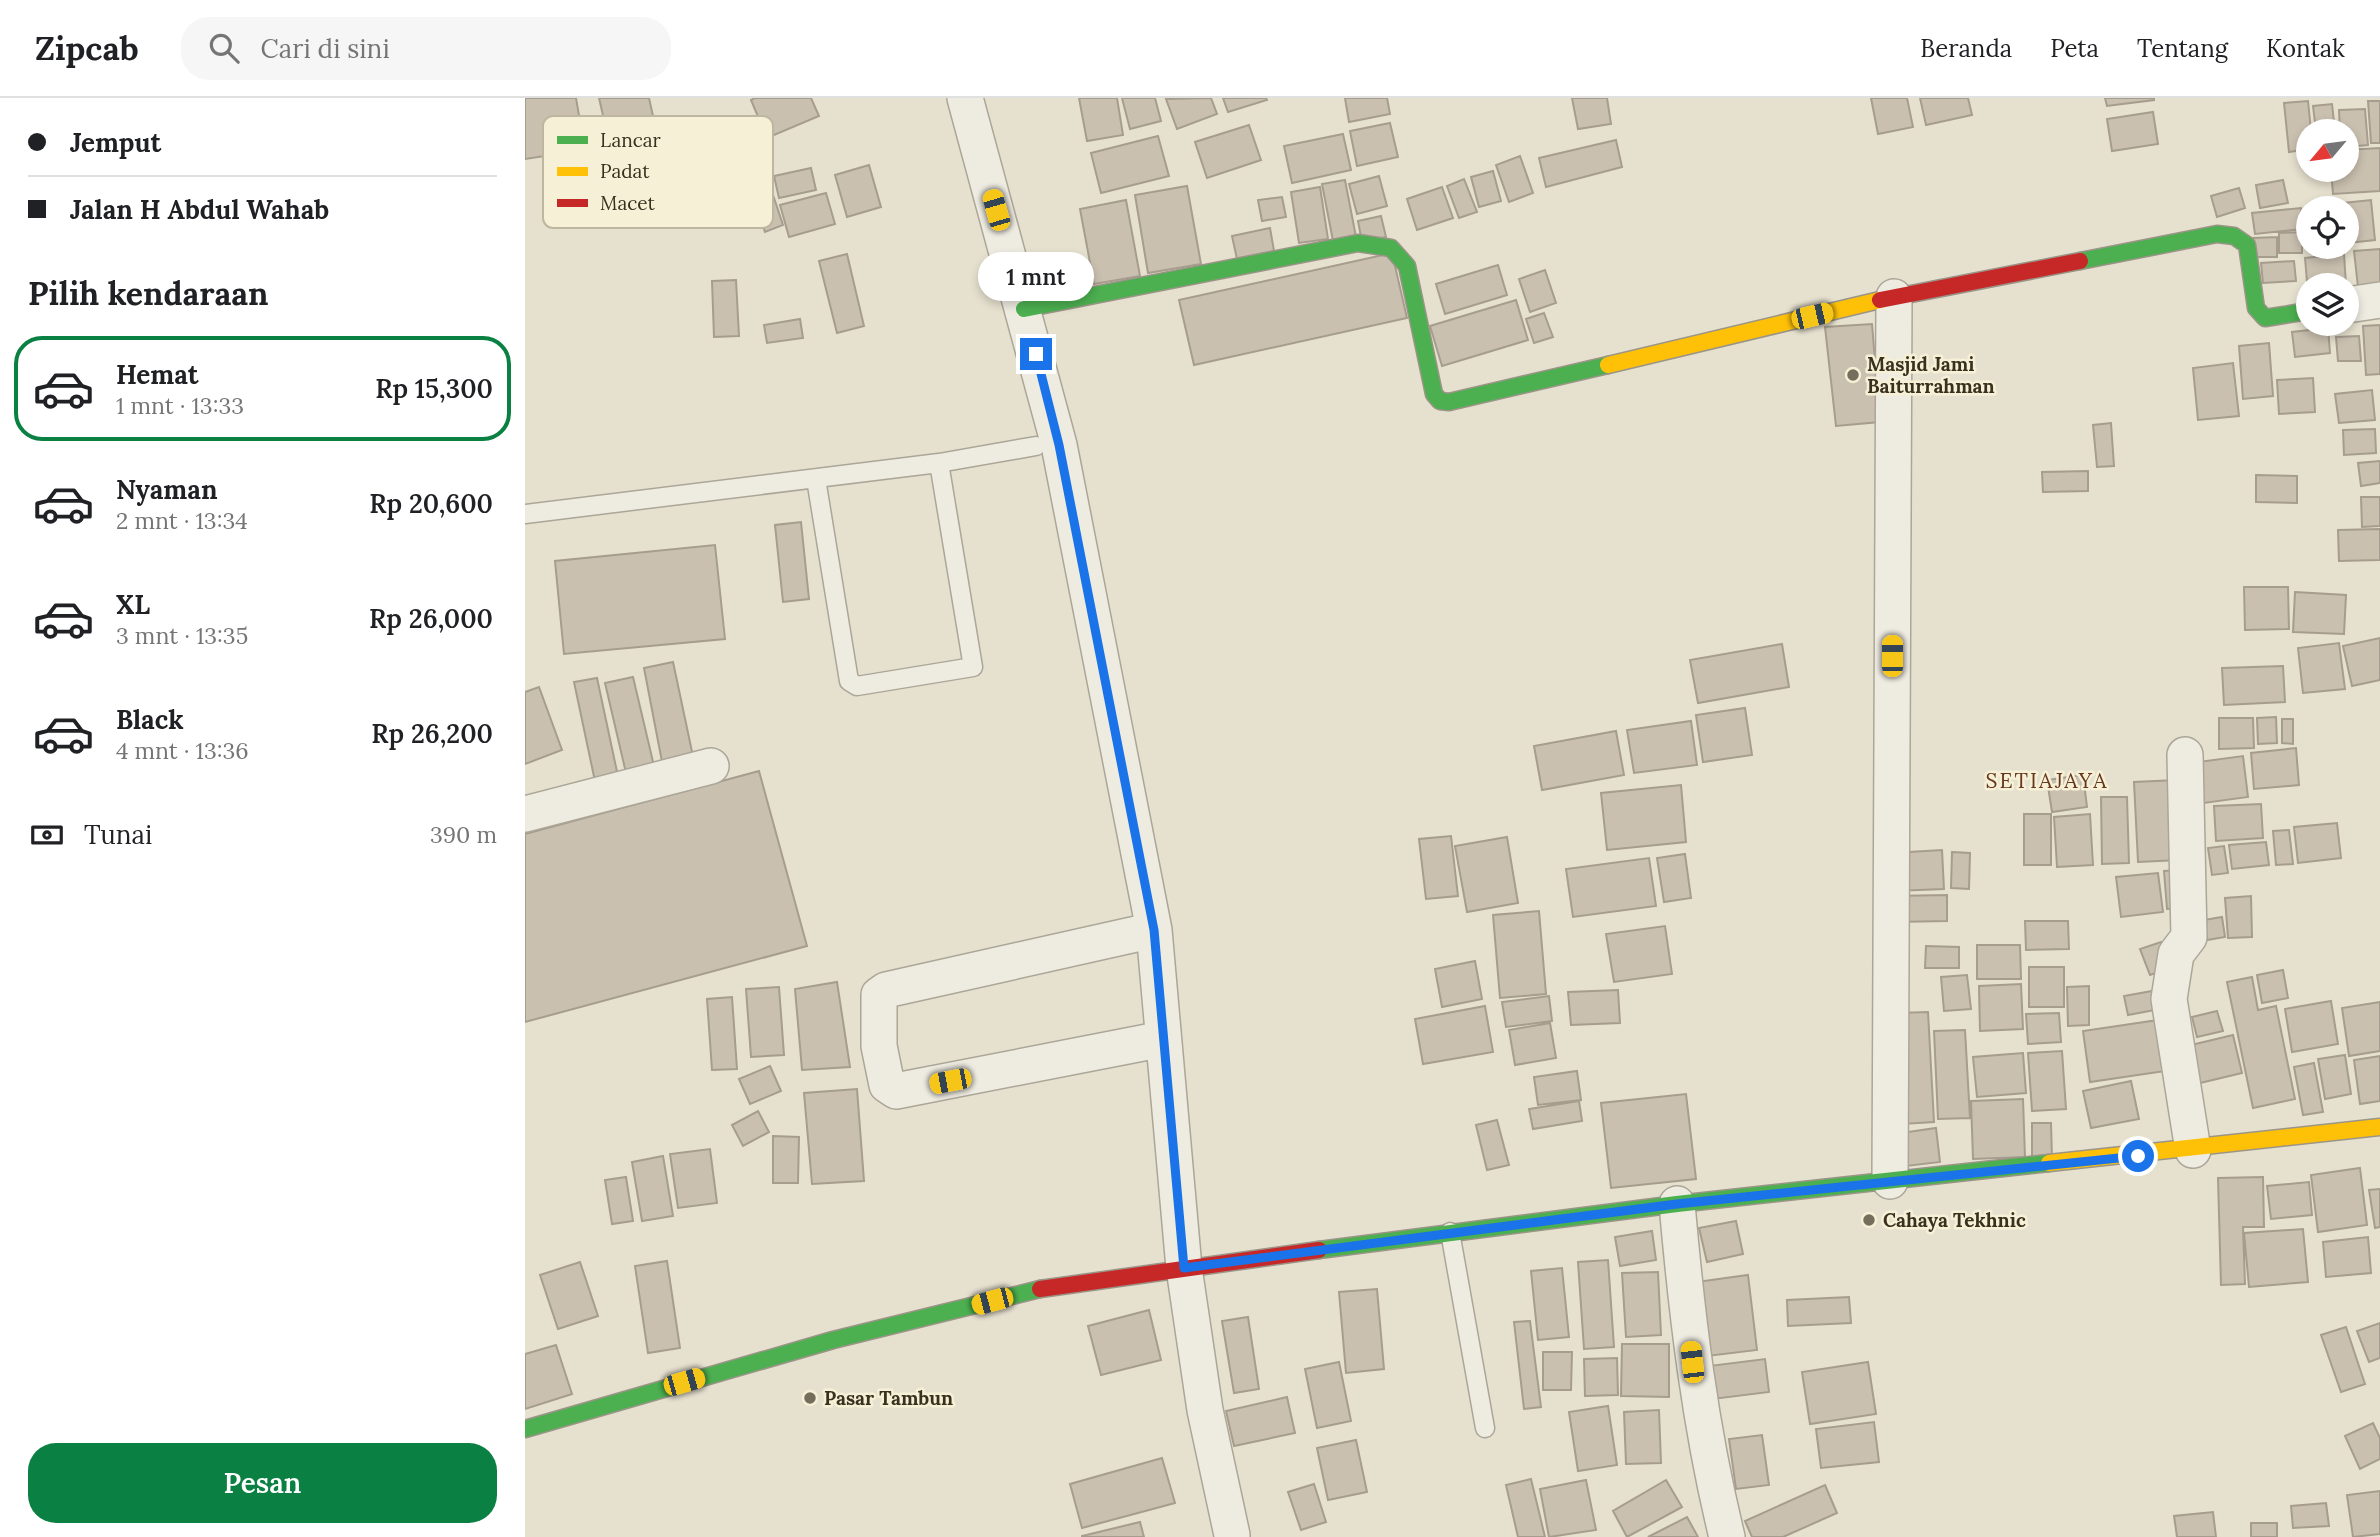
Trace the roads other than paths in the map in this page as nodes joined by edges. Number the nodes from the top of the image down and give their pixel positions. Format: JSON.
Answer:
{"nodes":[{"id":1,"x":965,"y":98,"type":"edge"},
{"id":2,"x":1894,"y":297,"type":"junction"},
{"id":3,"x":2380,"y":300,"type":"edge"},
{"id":4,"x":2359,"y":303,"type":"edge"},
{"id":5,"x":1024,"y":309,"type":"junction"},
{"id":6,"x":2296,"y":313,"type":"edge"},
{"id":7,"x":1036,"y":446,"type":"dead end"},
{"id":8,"x":939,"y":463,"type":"junction"},
{"id":9,"x":815,"y":479,"type":"junction"},
{"id":10,"x":525,"y":514,"type":"edge"},
{"id":11,"x":2185,"y":755,"type":"dead end"},
{"id":12,"x":711,"y":765,"type":"dead end"},
{"id":13,"x":525,"y":814,"type":"edge"},
{"id":14,"x":1154,"y":930,"type":"junction"},
{"id":15,"x":1163,"y":1039,"type":"junction"},
{"id":16,"x":2380,"y":1127,"type":"edge"},
{"id":17,"x":2193,"y":1150,"type":"junction"},
{"id":18,"x":1889,"y":1181,"type":"junction"},
{"id":19,"x":1677,"y":1204,"type":"junction"},
{"id":20,"x":1450,"y":1232,"type":"junction"},
{"id":21,"x":1184,"y":1268,"type":"junction"},
{"id":22,"x":1485,"y":1428,"type":"dead end"},
{"id":23,"x":525,"y":1429,"type":"edge"},
{"id":24,"x":1232,"y":1535,"type":"dead end"},
{"id":25,"x":1727,"y":1537,"type":"edge"}],
"edges":[{"from":1,"to":5,"type":"street"},
{"from":2,"to":5,"type":"street"},
{"from":2,"to":6,"type":"street"},
{"from":2,"to":18,"type":"street"},
{"from":3,"to":4,"type":"street"},
{"from":5,"to":14,"type":"street"},
{"from":7,"to":8,"type":"lane"},
{"from":8,"to":9,"type":"lane"},
{"from":8,"to":9,"type":"lane"},
{"from":9,"to":10,"type":"lane"},
{"from":11,"to":17,"type":"street"},
{"from":12,"to":13,"type":"street"},
{"from":14,"to":15,"type":"street"},
{"from":14,"to":15,"type":"street"},
{"from":15,"to":21,"type":"street"},
{"from":16,"to":17,"type":"street"},
{"from":17,"to":18,"type":"street"},
{"from":18,"to":19,"type":"street"},
{"from":19,"to":20,"type":"street"},
{"from":19,"to":25,"type":"street"},
{"from":20,"to":21,"type":"street"},
{"from":20,"to":22,"type":"lane"},
{"from":21,"to":23,"type":"street"},
{"from":21,"to":24,"type":"street"}]}
